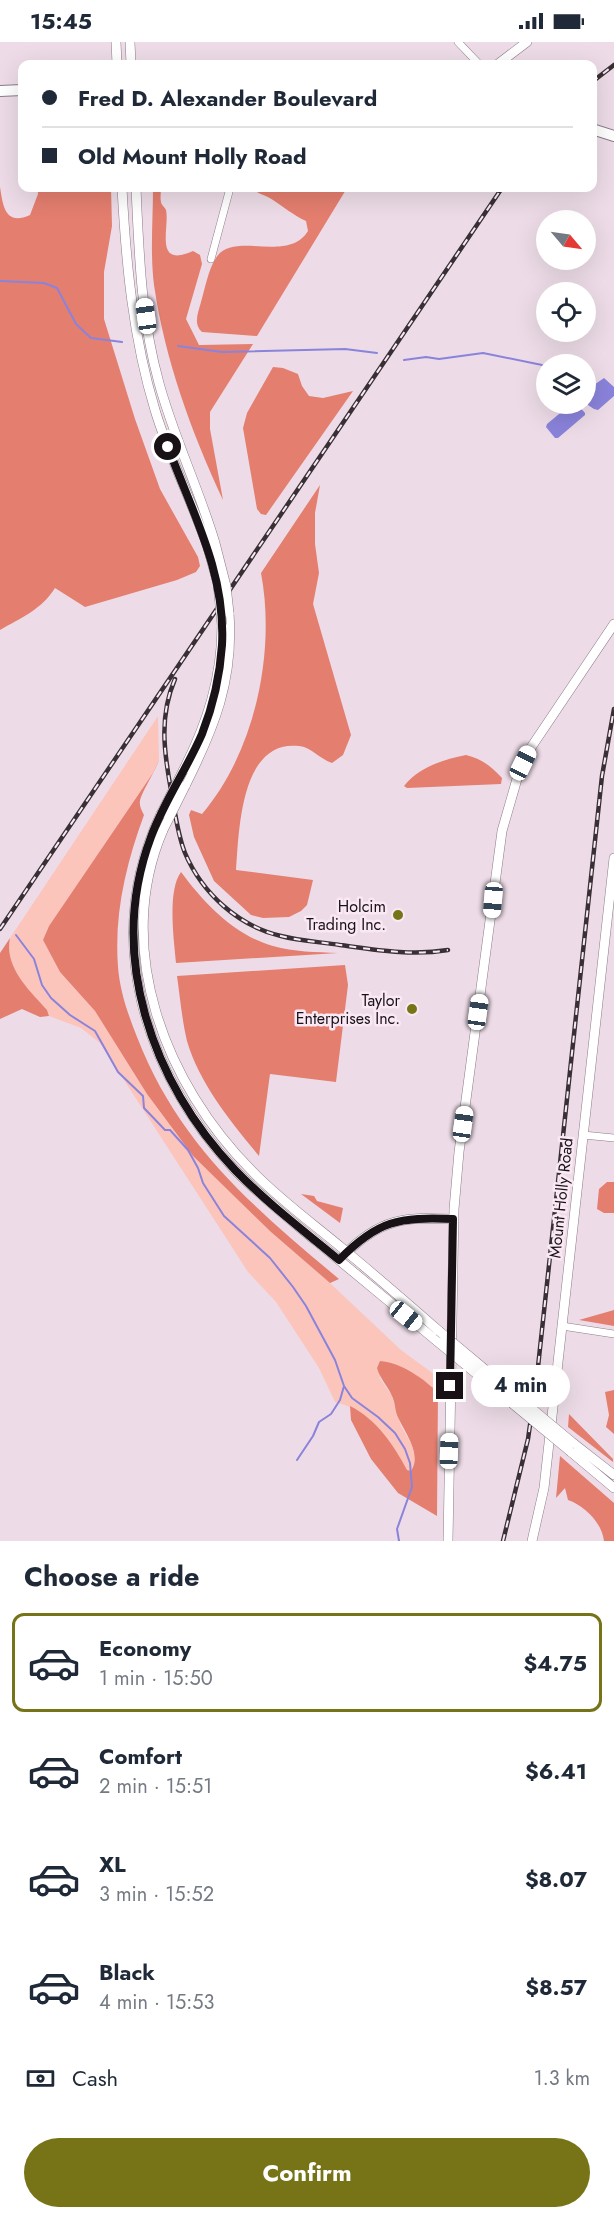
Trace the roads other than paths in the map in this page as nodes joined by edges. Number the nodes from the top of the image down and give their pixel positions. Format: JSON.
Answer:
{"nodes":[{"id":1,"x":116,"y":42,"type":"edge"},
{"id":2,"x":130,"y":42,"type":"edge"},
{"id":3,"x":458,"y":42,"type":"edge"},
{"id":4,"x":527,"y":42,"type":"edge"},
{"id":5,"x":117,"y":60,"type":"edge"},
{"id":6,"x":131,"y":60,"type":"edge"},
{"id":7,"x":474,"y":60,"type":"edge"},
{"id":8,"x":503,"y":60,"type":"edge"},
{"id":9,"x":18,"y":90,"type":"edge"},
{"id":10,"x":0,"y":91,"type":"edge"},
{"id":11,"x":597,"y":131,"type":"edge"},
{"id":12,"x":614,"y":136,"type":"edge"},
{"id":13,"x":122,"y":192,"type":"edge"},
{"id":14,"x":136,"y":192,"type":"edge"},
{"id":15,"x":230,"y":192,"type":"edge"},
{"id":16,"x":211,"y":259,"type":"dead end"},
{"id":17,"x":212,"y":545,"type":"junction"},
{"id":18,"x":614,"y":624,"type":"edge"},
{"id":19,"x":614,"y":858,"type":"edge"},
{"id":20,"x":583,"y":1135,"type":"junction"},
{"id":21,"x":614,"y":1137,"type":"edge"},
{"id":22,"x":453,"y":1219,"type":"junction"},
{"id":23,"x":347,"y":1252,"type":"junction"},
{"id":24,"x":339,"y":1260,"type":"junction"},
{"id":25,"x":562,"y":1326,"type":"junction"},
{"id":26,"x":614,"y":1334,"type":"edge"},
{"id":27,"x":572,"y":1447,"type":"junction"},
{"id":28,"x":614,"y":1475,"type":"edge"},
{"id":29,"x":614,"y":1488,"type":"edge"},
{"id":30,"x":448,"y":1541,"type":"edge"},
{"id":31,"x":532,"y":1541,"type":"edge"}],
"edges":[{"from":1,"to":5,"type":"main road"},
{"from":2,"to":6,"type":"main road"},
{"from":3,"to":7,"type":"street"},
{"from":4,"to":8,"type":"main road"},
{"from":9,"to":10,"type":"main road"},
{"from":11,"to":12,"type":"main road"},
{"from":13,"to":17,"type":"main road"},
{"from":14,"to":17,"type":"main road"},
{"from":15,"to":16,"type":"street"},
{"from":17,"to":23,"type":"main road","bridge":true},
{"from":17,"to":24,"type":"main road","bridge":true},
{"from":18,"to":22,"type":"main road"},
{"from":19,"to":20,"type":"main road","name":"Mount Holly Road"},
{"from":20,"to":21,"type":"street"},
{"from":20,"to":25,"type":"main road","name":"Mount Holly Road"},
{"from":22,"to":23,"type":"main road"},
{"from":22,"to":30,"type":"main road"},
{"from":23,"to":24,"type":"main road"},
{"from":23,"to":27,"type":"main road","bridge":true},
{"from":24,"to":27,"type":"main road","bridge":true},
{"from":25,"to":26,"type":"street"},
{"from":25,"to":31,"type":"main road","name":"Mount Holly Road"},
{"from":27,"to":28,"type":"main road"},
{"from":27,"to":29,"type":"main road"}]}
